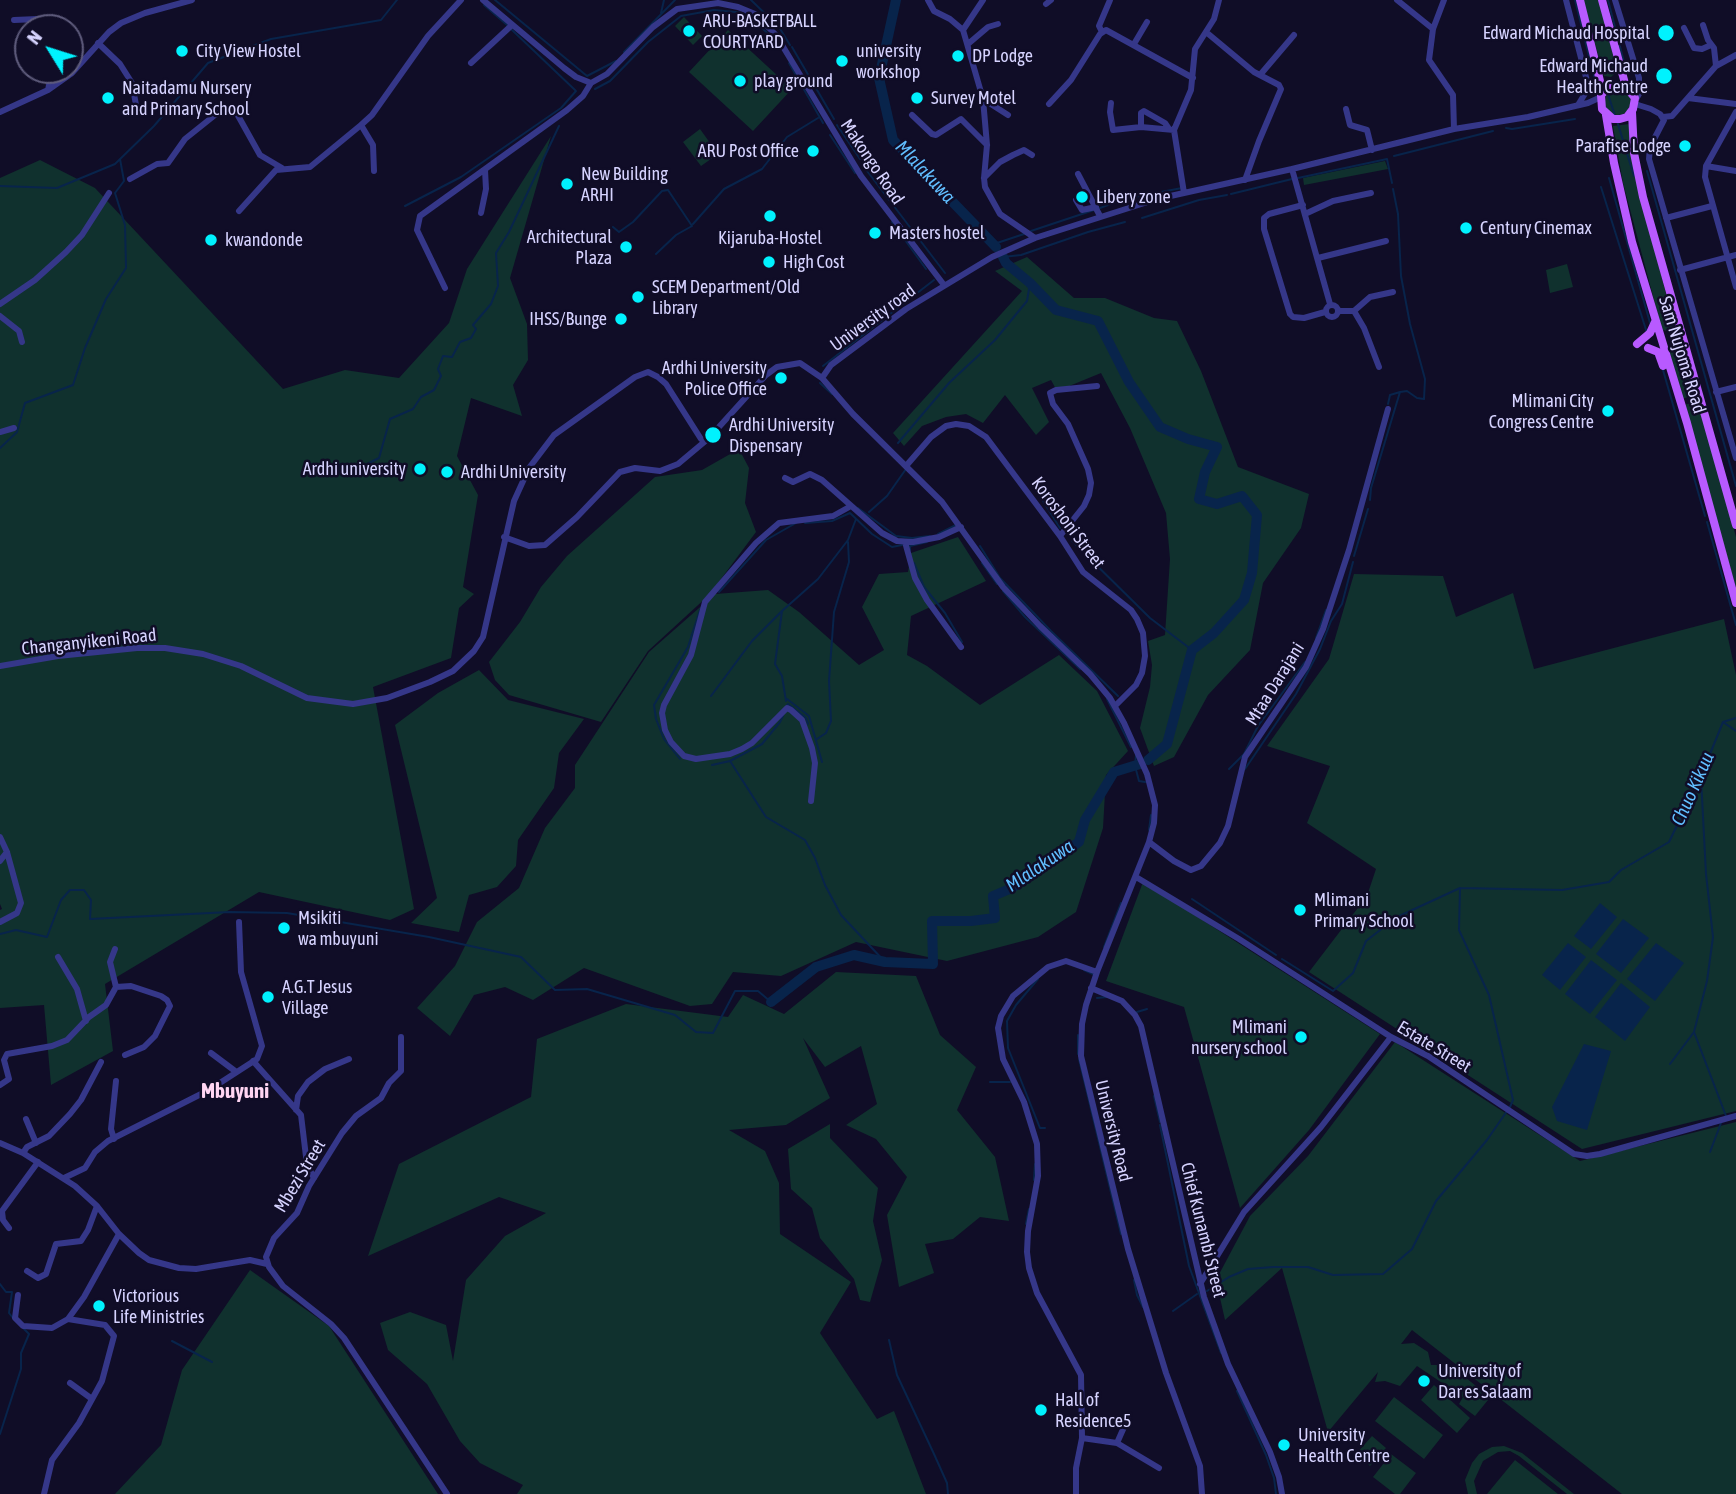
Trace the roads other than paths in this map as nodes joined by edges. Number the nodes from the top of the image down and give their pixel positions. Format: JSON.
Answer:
{"nodes":[{"id":1,"x":192,"y":0,"type":"edge"},
{"id":2,"x":461,"y":0,"type":"edge"},
{"id":3,"x":483,"y":0,"type":"edge"},
{"id":4,"x":928,"y":0,"type":"edge"},
{"id":5,"x":984,"y":0,"type":"edge"},
{"id":6,"x":1110,"y":0,"type":"edge"},
{"id":7,"x":1219,"y":0,"type":"edge"},
{"id":8,"x":1396,"y":0,"type":"edge"},
{"id":9,"x":1444,"y":0,"type":"edge"},
{"id":10,"x":1566,"y":0,"type":"edge"},
{"id":11,"x":1580,"y":0,"type":"edge"},
{"id":12,"x":1602,"y":0,"type":"edge"},
{"id":13,"x":1615,"y":0,"type":"edge"},
{"id":14,"x":1147,"y":22,"type":"dead end"},
{"id":15,"x":998,"y":24,"type":"dead end"},
{"id":16,"x":512,"y":25,"type":"junction"},
{"id":17,"x":1703,"y":25,"type":"dead end"},
{"id":18,"x":1684,"y":28,"type":"dead end"},
{"id":19,"x":1433,"y":29,"type":"junction"},
{"id":20,"x":963,"y":30,"type":"junction"},
{"id":21,"x":1102,"y":32,"type":"junction"},
{"id":22,"x":1206,"y":32,"type":"junction"},
{"id":23,"x":1294,"y":35,"type":"dead end"},
{"id":24,"x":98,"y":43,"type":"junction"},
{"id":25,"x":968,"y":44,"type":"junction"},
{"id":26,"x":1134,"y":44,"type":"junction"},
{"id":27,"x":1711,"y":45,"type":"junction"},
{"id":28,"x":1736,"y":55,"type":"edge"},
{"id":29,"x":471,"y":63,"type":"dead end"},
{"id":30,"x":1716,"y":66,"type":"junction"},
{"id":31,"x":1635,"y":69,"type":"junction"},
{"id":32,"x":1260,"y":75,"type":"junction"},
{"id":33,"x":1193,"y":78,"type":"junction"},
{"id":34,"x":591,"y":83,"type":"junction"},
{"id":35,"x":49,"y":84,"type":"edge"},
{"id":36,"x":1628,"y":88,"type":"junction"},
{"id":37,"x":48,"y":90,"type":"junction"},
{"id":38,"x":1602,"y":95,"type":"junction"},
{"id":39,"x":1688,"y":98,"type":"junction"},
{"id":40,"x":983,"y":99,"type":"junction"},
{"id":41,"x":1111,"y":103,"type":"dead end"},
{"id":42,"x":1588,"y":103,"type":"junction"},
{"id":43,"x":1049,"y":104,"type":"dead end"},
{"id":44,"x":1578,"y":104,"type":"junction"},
{"id":45,"x":1736,"y":104,"type":"edge"},
{"id":46,"x":136,"y":105,"type":"dead end"},
{"id":47,"x":1634,"y":106,"type":"junction"},
{"id":48,"x":1346,"y":108,"type":"dead end"},
{"id":49,"x":0,"y":112,"type":"edge"},
{"id":50,"x":1736,"y":112,"type":"edge"},
{"id":51,"x":1605,"y":113,"type":"junction"},
{"id":52,"x":1008,"y":115,"type":"dead end"},
{"id":53,"x":912,"y":116,"type":"dead end"},
{"id":54,"x":1663,"y":117,"type":"junction"},
{"id":55,"x":361,"y":125,"type":"junction"},
{"id":56,"x":1141,"y":127,"type":"junction"},
{"id":57,"x":1172,"y":130,"type":"junction"},
{"id":58,"x":1454,"y":130,"type":"junction"},
{"id":59,"x":987,"y":145,"type":"junction"},
{"id":60,"x":1372,"y":150,"type":"junction"},
{"id":61,"x":1032,"y":155,"type":"dead end"},
{"id":62,"x":1706,"y":166,"type":"junction"},
{"id":63,"x":284,"y":169,"type":"junction"},
{"id":64,"x":1292,"y":169,"type":"junction"},
{"id":65,"x":485,"y":170,"type":"junction"},
{"id":66,"x":374,"y":171,"type":"dead end"},
{"id":67,"x":1736,"y":171,"type":"edge"},
{"id":68,"x":1078,"y":173,"type":"dead end"},
{"id":69,"x":984,"y":178,"type":"junction"},
{"id":70,"x":130,"y":179,"type":"dead end"},
{"id":71,"x":1245,"y":180,"type":"junction"},
{"id":72,"x":109,"y":193,"type":"dead end"},
{"id":73,"x":1184,"y":193,"type":"junction"},
{"id":74,"x":1371,"y":193,"type":"dead end"},
{"id":75,"x":1076,"y":200,"type":"dead end"},
{"id":76,"x":1303,"y":205,"type":"junction"},
{"id":77,"x":1712,"y":206,"type":"junction"},
{"id":78,"x":1096,"y":207,"type":"junction"},
{"id":79,"x":239,"y":211,"type":"dead end"},
{"id":80,"x":481,"y":213,"type":"dead end"},
{"id":81,"x":1306,"y":214,"type":"junction"},
{"id":82,"x":1100,"y":216,"type":"junction"},
{"id":83,"x":1666,"y":218,"type":"junction"},
{"id":84,"x":1035,"y":238,"type":"junction"},
{"id":85,"x":1386,"y":241,"type":"dead end"},
{"id":86,"x":1736,"y":255,"type":"edge"},
{"id":87,"x":1728,"y":257,"type":"junction"},
{"id":88,"x":1318,"y":258,"type":"junction"},
{"id":89,"x":1680,"y":270,"type":"junction"},
{"id":90,"x":944,"y":285,"type":"junction"},
{"id":91,"x":445,"y":288,"type":"dead end"},
{"id":92,"x":1736,"y":288,"type":"edge"},
{"id":93,"x":1393,"y":292,"type":"dead end"},
{"id":94,"x":0,"y":304,"type":"edge"},
{"id":95,"x":1330,"y":304,"type":"junction"},
{"id":96,"x":1338,"y":311,"type":"junction"},
{"id":97,"x":1325,"y":312,"type":"junction"},
{"id":98,"x":1354,"y":312,"type":"junction"},
{"id":99,"x":0,"y":316,"type":"edge"},
{"id":100,"x":1655,"y":321,"type":"junction"},
{"id":101,"x":22,"y":342,"type":"dead end"},
{"id":102,"x":1637,"y":344,"type":"dead end"},
{"id":103,"x":1648,"y":348,"type":"dead end"},
{"id":104,"x":1379,"y":368,"type":"dead end"},
{"id":105,"x":822,"y":378,"type":"junction"},
{"id":106,"x":1097,"y":386,"type":"dead end"},
{"id":107,"x":1736,"y":387,"type":"edge"},
{"id":108,"x":1716,"y":393,"type":"junction"},
{"id":109,"x":1388,"y":409,"type":"dead end"},
{"id":110,"x":1686,"y":424,"type":"junction"},
{"id":111,"x":14,"y":428,"type":"dead end"},
{"id":112,"x":0,"y":432,"type":"edge"},
{"id":113,"x":705,"y":440,"type":"junction"},
{"id":114,"x":1736,"y":458,"type":"edge"},
{"id":115,"x":906,"y":466,"type":"junction"},
{"id":116,"x":785,"y":478,"type":"dead end"},
{"id":117,"x":851,"y":506,"type":"junction"},
{"id":118,"x":1736,"y":525,"type":"edge"},
{"id":119,"x":961,"y":527,"type":"junction"},
{"id":120,"x":1060,"y":536,"type":"junction"},
{"id":121,"x":504,"y":537,"type":"junction"},
{"id":122,"x":905,"y":542,"type":"junction"},
{"id":123,"x":1736,"y":603,"type":"edge"},
{"id":124,"x":961,"y":647,"type":"dead end"},
{"id":125,"x":0,"y":666,"type":"edge"},
{"id":126,"x":1115,"y":706,"type":"junction"},
{"id":127,"x":811,"y":801,"type":"dead end"},
{"id":128,"x":0,"y":837,"type":"edge"},
{"id":129,"x":1149,"y":842,"type":"junction"},
{"id":130,"x":7,"y":852,"type":"junction"},
{"id":131,"x":0,"y":860,"type":"edge"},
{"id":132,"x":1136,"y":877,"type":"junction"},
{"id":133,"x":0,"y":922,"type":"edge"},
{"id":134,"x":239,"y":922,"type":"dead end"},
{"id":135,"x":115,"y":948,"type":"dead end"},
{"id":136,"x":58,"y":957,"type":"dead end"},
{"id":137,"x":1097,"y":972,"type":"junction"},
{"id":138,"x":116,"y":987,"type":"junction"},
{"id":139,"x":1091,"y":988,"type":"junction"},
{"id":140,"x":86,"y":1021,"type":"junction"},
{"id":141,"x":401,"y":1037,"type":"dead end"},
{"id":142,"x":1391,"y":1037,"type":"junction"},
{"id":143,"x":211,"y":1053,"type":"dead end"},
{"id":144,"x":125,"y":1055,"type":"dead end"},
{"id":145,"x":349,"y":1059,"type":"dead end"},
{"id":146,"x":253,"y":1061,"type":"junction"},
{"id":147,"x":101,"y":1062,"type":"dead end"},
{"id":148,"x":235,"y":1071,"type":"junction"},
{"id":149,"x":116,"y":1081,"type":"dead end"},
{"id":150,"x":0,"y":1085,"type":"edge"},
{"id":151,"x":296,"y":1110,"type":"junction"},
{"id":152,"x":1736,"y":1116,"type":"edge"},
{"id":153,"x":26,"y":1119,"type":"dead end"},
{"id":154,"x":114,"y":1139,"type":"junction"},
{"id":155,"x":0,"y":1143,"type":"edge"},
{"id":156,"x":36,"y":1143,"type":"junction"},
{"id":157,"x":23,"y":1153,"type":"junction"},
{"id":158,"x":38,"y":1162,"type":"junction"},
{"id":159,"x":64,"y":1178,"type":"junction"},
{"id":160,"x":314,"y":1178,"type":"junction"},
{"id":161,"x":97,"y":1206,"type":"junction"},
{"id":162,"x":9,"y":1228,"type":"dead end"},
{"id":163,"x":119,"y":1234,"type":"junction"},
{"id":164,"x":267,"y":1264,"type":"junction"},
{"id":165,"x":27,"y":1270,"type":"dead end"},
{"id":166,"x":1200,"y":1283,"type":"junction"},
{"id":167,"x":18,"y":1295,"type":"dead end"},
{"id":168,"x":68,"y":1319,"type":"junction"},
{"id":169,"x":70,"y":1383,"type":"dead end"},
{"id":170,"x":92,"y":1399,"type":"junction"},
{"id":171,"x":1128,"y":1418,"type":"dead end"},
{"id":172,"x":1082,"y":1438,"type":"junction"},
{"id":173,"x":1117,"y":1443,"type":"junction"},
{"id":174,"x":1159,"y":1468,"type":"dead end"},
{"id":175,"x":44,"y":1494,"type":"edge"},
{"id":176,"x":447,"y":1494,"type":"edge"},
{"id":177,"x":1076,"y":1494,"type":"edge"},
{"id":178,"x":1202,"y":1494,"type":"edge"},
{"id":179,"x":1282,"y":1494,"type":"edge"}],
"edges":[{"from":1,"to":24,"type":"street"},
{"from":2,"to":55,"type":"street"},
{"from":3,"to":16,"type":"street"},
{"from":4,"to":20,"type":"street"},
{"from":5,"to":20,"type":"street"},
{"from":6,"to":21,"type":"street"},
{"from":7,"to":22,"type":"street"},
{"from":8,"to":19,"type":"street"},
{"from":9,"to":19,"type":"street"},
{"from":10,"to":44,"type":"street"},
{"from":11,"to":38,"type":"main road"},
{"from":12,"to":36,"type":"main road"},
{"from":13,"to":31,"type":"street"},
{"from":14,"to":26,"type":"street"},
{"from":15,"to":25,"type":"street"},
{"from":16,"to":29,"type":"street"},
{"from":16,"to":34,"type":"street"},
{"from":17,"to":27,"type":"street"},
{"from":18,"to":27,"type":"street"},
{"from":19,"to":58,"type":"street"},
{"from":20,"to":25,"type":"street"},
{"from":21,"to":26,"type":"street"},
{"from":21,"to":43,"type":"street"},
{"from":22,"to":32,"type":"street"},
{"from":22,"to":33,"type":"street"},
{"from":23,"to":32,"type":"street"},
{"from":24,"to":37,"type":"street"},
{"from":24,"to":46,"type":"street"},
{"from":25,"to":40,"type":"street"},
{"from":26,"to":33,"type":"street"},
{"from":27,"to":30,"type":"street"},
{"from":28,"to":30,"type":"street"},
{"from":30,"to":39,"type":"street"},
{"from":31,"to":36,"type":"street"},
{"from":31,"to":47,"type":"street"},
{"from":32,"to":71,"type":"street"},
{"from":33,"to":57,"type":"street"},
{"from":34,"to":65,"type":"street","name":"Makongo Road"},
{"from":34,"to":90,"type":"street","name":"Makongo Road"},
{"from":35,"to":37,"type":"street"},
{"from":36,"to":38,"type":"main road"},
{"from":36,"to":47,"type":"main road"},
{"from":37,"to":49,"type":"street"},
{"from":38,"to":42,"type":"street","name":"University road"},
{"from":38,"to":51,"type":"main road"},
{"from":39,"to":45,"type":"street"},
{"from":39,"to":54,"type":"street"},
{"from":40,"to":52,"type":"street"},
{"from":40,"to":59,"type":"street"},
{"from":41,"to":56,"type":"street"},
{"from":42,"to":44,"type":"street","name":"University road"},
{"from":42,"to":51,"type":"street"},
{"from":44,"to":58,"type":"street","name":"University road"},
{"from":47,"to":51,"type":"main road"},
{"from":47,"to":54,"type":"street"},
{"from":47,"to":118,"type":"main road","name":"Sam Nujoma Road"},
{"from":48,"to":60,"type":"street"},
{"from":50,"to":62,"type":"street"},
{"from":51,"to":100,"type":"main road","name":"Sam Nujoma Road"},
{"from":53,"to":59,"type":"street"},
{"from":54,"to":83,"type":"street"},
{"from":55,"to":63,"type":"street"},
{"from":55,"to":66,"type":"street"},
{"from":56,"to":57,"type":"street"},
{"from":56,"to":57,"type":"street"},
{"from":57,"to":73,"type":"street"},
{"from":58,"to":60,"type":"street","name":"University road"},
{"from":59,"to":69,"type":"street"},
{"from":60,"to":64,"type":"street","name":"University road"},
{"from":61,"to":69,"type":"street"},
{"from":62,"to":67,"type":"street"},
{"from":62,"to":77,"type":"street"},
{"from":63,"to":70,"type":"street"},
{"from":63,"to":79,"type":"street"},
{"from":64,"to":71,"type":"street","name":"University road"},
{"from":64,"to":76,"type":"street"},
{"from":65,"to":80,"type":"street"},
{"from":65,"to":91,"type":"street","name":"Makongo Road"},
{"from":68,"to":78,"type":"street"},
{"from":69,"to":84,"type":"street"},
{"from":71,"to":73,"type":"street","name":"University road"},
{"from":72,"to":94,"type":"street"},
{"from":73,"to":82,"type":"street","name":"University road"},
{"from":74,"to":81,"type":"street"},
{"from":75,"to":78,"type":"street"},
{"from":76,"to":81,"type":"street"},
{"from":76,"to":97,"type":"street"},
{"from":77,"to":83,"type":"street"},
{"from":77,"to":87,"type":"street"},
{"from":78,"to":82,"type":"street"},
{"from":81,"to":88,"type":"street"},
{"from":82,"to":84,"type":"street","name":"University road"},
{"from":83,"to":89,"type":"street"},
{"from":84,"to":90,"type":"street","name":"University road"},
{"from":85,"to":88,"type":"street"},
{"from":86,"to":87,"type":"street"},
{"from":87,"to":89,"type":"street"},
{"from":87,"to":92,"type":"street"},
{"from":88,"to":95,"type":"street"},
{"from":89,"to":108,"type":"street"},
{"from":90,"to":105,"type":"street","name":"University road"},
{"from":93,"to":98,"type":"street"},
{"from":95,"to":96,"type":"street"},
{"from":95,"to":97,"type":"street"},
{"from":96,"to":97,"type":"street"},
{"from":96,"to":98,"type":"street"},
{"from":98,"to":104,"type":"street"},
{"from":99,"to":101,"type":"street"},
{"from":100,"to":102,"type":"main road"},
{"from":100,"to":110,"type":"main road","name":"Sam Nujoma Road"},
{"from":103,"to":110,"type":"main road"},
{"from":105,"to":113,"type":"street","name":"University Road"},
{"from":105,"to":115,"type":"street","name":"University Road"},
{"from":106,"to":120,"type":"street"},
{"from":107,"to":108,"type":"street"},
{"from":108,"to":114,"type":"street"},
{"from":109,"to":129,"type":"street","name":"Mtaa Darajani"},
{"from":110,"to":123,"type":"main road","name":"Sam Nujoma Road"},
{"from":111,"to":112,"type":"street"},
{"from":113,"to":121,"type":"street"},
{"from":113,"to":121,"type":"street","name":"Changanyikeni Road"},
{"from":115,"to":119,"type":"street","name":"University Road"},
{"from":115,"to":120,"type":"street","name":"Koroshoni Street"},
{"from":116,"to":117,"type":"street"},
{"from":117,"to":122,"type":"street"},
{"from":117,"to":127,"type":"street"},
{"from":119,"to":122,"type":"street"},
{"from":119,"to":126,"type":"street","name":"University Road"},
{"from":120,"to":126,"type":"street","name":"Koroshoni Street"},
{"from":121,"to":125,"type":"street","name":"Changanyikeni Road"},
{"from":122,"to":124,"type":"street"},
{"from":126,"to":129,"type":"street","name":"University Road"},
{"from":128,"to":130,"type":"street"},
{"from":129,"to":132,"type":"street","name":"University Road"},
{"from":130,"to":131,"type":"street"},
{"from":130,"to":133,"type":"street"},
{"from":132,"to":137,"type":"street","name":"University Road"},
{"from":132,"to":142,"type":"street","name":"Estate Street"},
{"from":134,"to":146,"type":"street"},
{"from":135,"to":138,"type":"street"},
{"from":136,"to":140,"type":"street"},
{"from":137,"to":139,"type":"street","name":"University Road"},
{"from":137,"to":172,"type":"street"},
{"from":138,"to":140,"type":"street"},
{"from":138,"to":144,"type":"street"},
{"from":139,"to":166,"type":"street","name":"Chief Kunambi Street"},
{"from":139,"to":178,"type":"street","name":"University Road"},
{"from":140,"to":150,"type":"street"},
{"from":141,"to":160,"type":"street","name":"Mbezi Street"},
{"from":142,"to":152,"type":"street","name":"Estate Street"},
{"from":142,"to":166,"type":"street"},
{"from":143,"to":148,"type":"street"},
{"from":145,"to":151,"type":"street"},
{"from":146,"to":148,"type":"street"},
{"from":146,"to":151,"type":"street"},
{"from":147,"to":156,"type":"street"},
{"from":148,"to":154,"type":"street"},
{"from":149,"to":154,"type":"street"},
{"from":151,"to":160,"type":"street"},
{"from":153,"to":156,"type":"street"},
{"from":154,"to":159,"type":"street"},
{"from":155,"to":157,"type":"street"},
{"from":156,"to":157,"type":"street"},
{"from":157,"to":158,"type":"street"},
{"from":158,"to":159,"type":"street"},
{"from":158,"to":162,"type":"street"},
{"from":159,"to":161,"type":"street"},
{"from":160,"to":164,"type":"street","name":"Mbezi Street"},
{"from":161,"to":163,"type":"street"},
{"from":161,"to":165,"type":"street"},
{"from":163,"to":164,"type":"street"},
{"from":163,"to":168,"type":"street"},
{"from":164,"to":176,"type":"street"},
{"from":166,"to":179,"type":"street","name":"Chief Kunambi Street"},
{"from":167,"to":168,"type":"street"},
{"from":168,"to":170,"type":"street"},
{"from":169,"to":170,"type":"street"},
{"from":170,"to":175,"type":"street"},
{"from":171,"to":173,"type":"street"},
{"from":172,"to":173,"type":"street"},
{"from":172,"to":177,"type":"street"},
{"from":173,"to":174,"type":"street"}]}
